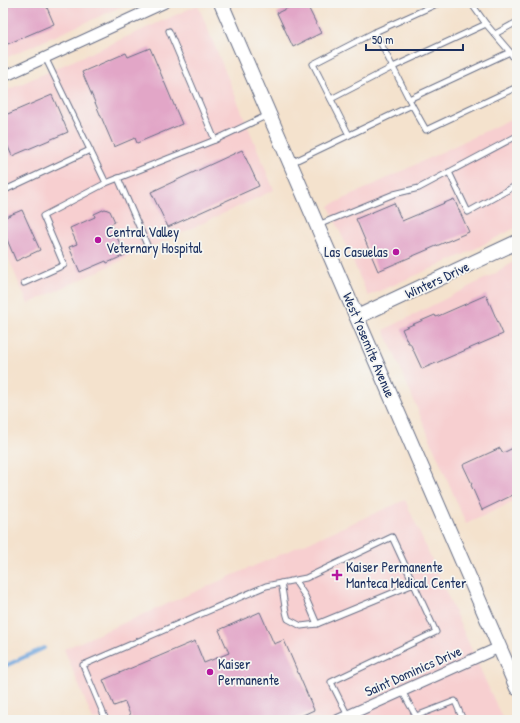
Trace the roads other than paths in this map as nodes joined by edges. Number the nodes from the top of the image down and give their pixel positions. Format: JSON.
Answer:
{"nodes":[{"id":1,"x":164,"y":3,"type":"edge"},
{"id":2,"x":221,"y":3,"type":"edge"},
{"id":3,"x":440,"y":3,"type":"edge"},
{"id":4,"x":471,"y":3,"type":"edge"},
{"id":5,"x":517,"y":22,"type":"edge"},
{"id":6,"x":486,"y":24,"type":"junction"},
{"id":7,"x":168,"y":31,"type":"dead end"},
{"id":8,"x":375,"y":32,"type":"junction"},
{"id":9,"x":495,"y":34,"type":"junction"},
{"id":10,"x":510,"y":52,"type":"junction"},
{"id":11,"x":45,"y":57,"type":"junction"},
{"id":12,"x":517,"y":64,"type":"edge"},
{"id":13,"x":393,"y":67,"type":"junction"},
{"id":14,"x":3,"y":76,"type":"edge"},
{"id":15,"x":517,"y":87,"type":"edge"},
{"id":16,"x":331,"y":99,"type":"junction"},
{"id":17,"x":409,"y":99,"type":"junction"},
{"id":18,"x":412,"y":105,"type":"junction"},
{"id":19,"x":270,"y":114,"type":"junction"},
{"id":20,"x":350,"y":135,"type":"junction"},
{"id":21,"x":215,"y":140,"type":"junction"},
{"id":22,"x":517,"y":140,"type":"edge"},
{"id":23,"x":90,"y":150,"type":"junction"},
{"id":24,"x":290,"y":163,"type":"junction"},
{"id":25,"x":449,"y":172,"type":"junction"},
{"id":26,"x":118,"y":178,"type":"junction"},
{"id":27,"x":106,"y":183,"type":"junction"},
{"id":28,"x":517,"y":185,"type":"edge"},
{"id":29,"x":3,"y":191,"type":"edge"},
{"id":30,"x":318,"y":225,"type":"junction"},
{"id":31,"x":517,"y":242,"type":"edge"},
{"id":32,"x":147,"y":245,"type":"dead end"},
{"id":33,"x":24,"y":283,"type":"dead end"},
{"id":34,"x":357,"y":318,"type":"junction"},
{"id":35,"x":295,"y":581,"type":"junction"},
{"id":36,"x":280,"y":583,"type":"junction"},
{"id":37,"x":414,"y":584,"type":"junction"},
{"id":38,"x":317,"y":624,"type":"junction"},
{"id":39,"x":500,"y":647,"type":"junction"},
{"id":40,"x":517,"y":688,"type":"edge"},
{"id":41,"x":402,"y":691,"type":"junction"},
{"id":42,"x":348,"y":716,"type":"junction"},
{"id":43,"x":106,"y":720,"type":"edge"},
{"id":44,"x":338,"y":720,"type":"edge"},
{"id":45,"x":463,"y":720,"type":"edge"}],
"edges":[{"from":1,"to":11,"type":"street"},
{"from":2,"to":19,"type":"main road","name":"West Yosemite Avenue"},
{"from":3,"to":8,"type":"lane"},
{"from":4,"to":6,"type":"lane"},
{"from":5,"to":9,"type":"lane"},
{"from":6,"to":9,"type":"lane"},
{"from":6,"to":13,"type":"lane"},
{"from":7,"to":21,"type":"lane"},
{"from":8,"to":13,"type":"lane"},
{"from":8,"to":16,"type":"lane"},
{"from":9,"to":10,"type":"lane"},
{"from":10,"to":12,"type":"lane"},
{"from":10,"to":17,"type":"lane"},
{"from":11,"to":14,"type":"street"},
{"from":11,"to":23,"type":"lane"},
{"from":13,"to":16,"type":"lane"},
{"from":13,"to":17,"type":"lane"},
{"from":15,"to":18,"type":"lane"},
{"from":16,"to":20,"type":"lane"},
{"from":17,"to":18,"type":"lane"},
{"from":18,"to":20,"type":"lane"},
{"from":19,"to":21,"type":"lane"},
{"from":19,"to":24,"type":"main road","name":"West Yosemite Avenue"},
{"from":20,"to":24,"type":"lane"},
{"from":21,"to":26,"type":"lane"},
{"from":22,"to":25,"type":"lane"},
{"from":23,"to":27,"type":"lane"},
{"from":23,"to":29,"type":"lane"},
{"from":24,"to":30,"type":"main road","name":"West Yosemite Avenue"},
{"from":25,"to":28,"type":"lane"},
{"from":25,"to":30,"type":"lane"},
{"from":26,"to":27,"type":"lane"},
{"from":26,"to":32,"type":"lane"},
{"from":27,"to":33,"type":"lane"},
{"from":30,"to":34,"type":"main road","name":"West Yosemite Avenue"},
{"from":31,"to":34,"type":"main road","name":"Winters Drive"},
{"from":34,"to":39,"type":"main road","name":"West Yosemite Avenue"},
{"from":35,"to":36,"type":"lane"},
{"from":35,"to":37,"type":"lane"},
{"from":35,"to":38,"type":"lane"},
{"from":36,"to":38,"type":"lane"},
{"from":36,"to":43,"type":"lane"},
{"from":37,"to":38,"type":"lane"},
{"from":37,"to":42,"type":"lane"},
{"from":39,"to":40,"type":"main road","name":"West Yosemite Avenue"},
{"from":39,"to":41,"type":"street","name":"Saint Dominics Drive"},
{"from":41,"to":42,"type":"street","name":"Saint Dominics Drive"},
{"from":41,"to":45,"type":"lane"},
{"from":42,"to":44,"type":"street","name":"Saint Dominics Drive"}]}
